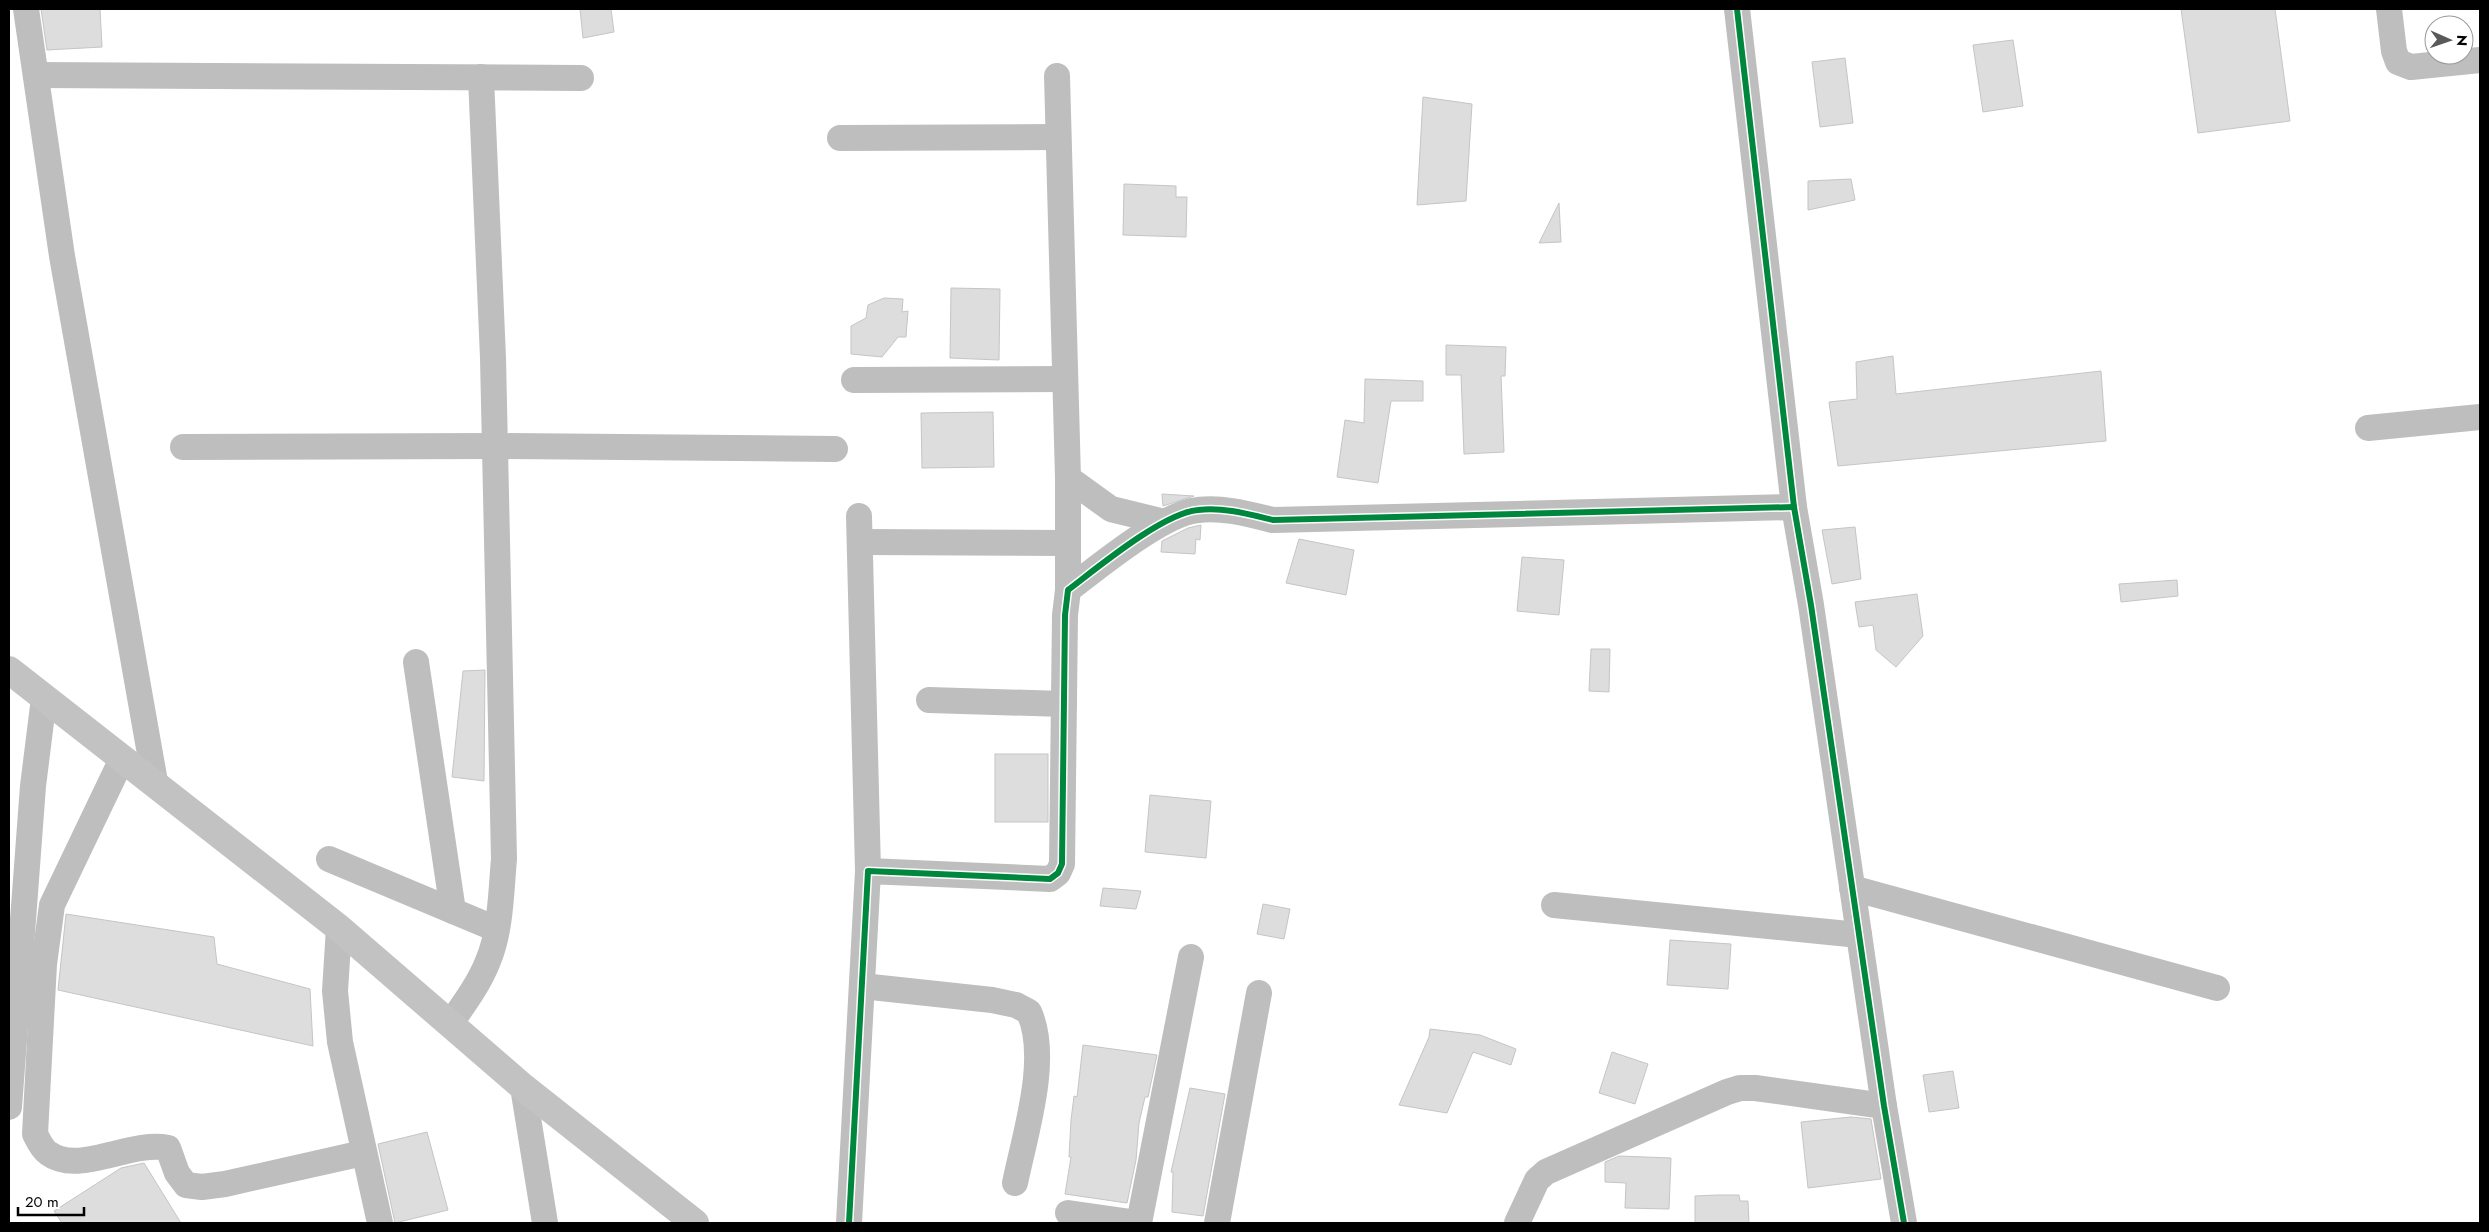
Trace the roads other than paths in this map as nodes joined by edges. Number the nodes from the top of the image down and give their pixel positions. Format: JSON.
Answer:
{"nodes":[{"id":1,"x":26,"y":9,"type":"edge"},
{"id":2,"x":1736,"y":9,"type":"edge"},
{"id":3,"x":2389,"y":9,"type":"edge"},
{"id":4,"x":2480,"y":60,"type":"edge"},
{"id":5,"x":36,"y":75,"type":"junction"},
{"id":6,"x":1057,"y":76,"type":"dead end"},
{"id":7,"x":481,"y":77,"type":"junction"},
{"id":8,"x":581,"y":78,"type":"dead end"},
{"id":9,"x":1058,"y":137,"type":"junction"},
{"id":10,"x":840,"y":138,"type":"dead end"},
{"id":11,"x":1064,"y":379,"type":"junction"},
{"id":12,"x":854,"y":380,"type":"dead end"},
{"id":13,"x":2480,"y":417,"type":"edge"},
{"id":14,"x":2368,"y":428,"type":"dead end"},
{"id":15,"x":495,"y":446,"type":"junction"},
{"id":16,"x":183,"y":447,"type":"dead end"},
{"id":17,"x":835,"y":450,"type":"dead end"},
{"id":18,"x":1068,"y":478,"type":"junction"},
{"id":19,"x":1794,"y":506,"type":"junction"},
{"id":20,"x":859,"y":516,"type":"dead end"},
{"id":21,"x":1164,"y":522,"type":"junction"},
{"id":22,"x":860,"y":542,"type":"junction"},
{"id":23,"x":1068,"y":543,"type":"junction"},
{"id":24,"x":1068,"y":590,"type":"junction"},
{"id":25,"x":416,"y":662,"type":"dead end"},
{"id":26,"x":9,"y":670,"type":"edge"},
{"id":27,"x":44,"y":698,"type":"junction"},
{"id":28,"x":929,"y":700,"type":"dead end"},
{"id":29,"x":1064,"y":704,"type":"junction"},
{"id":30,"x":122,"y":758,"type":"junction"},
{"id":31,"x":155,"y":782,"type":"junction"},
{"id":32,"x":329,"y":859,"type":"dead end"},
{"id":33,"x":868,"y":871,"type":"junction"},
{"id":34,"x":1852,"y":888,"type":"junction"},
{"id":35,"x":1554,"y":905,"type":"dead end"},
{"id":36,"x":453,"y":911,"type":"junction"},
{"id":37,"x":339,"y":928,"type":"junction"},
{"id":38,"x":496,"y":929,"type":"junction"},
{"id":39,"x":1859,"y":935,"type":"junction"},
{"id":40,"x":1191,"y":957,"type":"dead end"},
{"id":41,"x":862,"y":986,"type":"junction"},
{"id":42,"x":2217,"y":988,"type":"dead end"},
{"id":43,"x":1259,"y":993,"type":"dead end"},
{"id":44,"x":450,"y":1024,"type":"junction"},
{"id":45,"x":523,"y":1087,"type":"junction"},
{"id":46,"x":1884,"y":1106,"type":"junction"},
{"id":47,"x":9,"y":1107,"type":"edge"},
{"id":48,"x":363,"y":1153,"type":"junction"},
{"id":49,"x":1015,"y":1183,"type":"dead end"},
{"id":50,"x":1068,"y":1212,"type":"dead end"},
{"id":51,"x":671,"y":1214,"type":"edge"},
{"id":52,"x":380,"y":1223,"type":"edge"},
{"id":53,"x":545,"y":1223,"type":"edge"},
{"id":54,"x":695,"y":1223,"type":"edge"},
{"id":55,"x":849,"y":1223,"type":"edge"},
{"id":56,"x":1138,"y":1223,"type":"edge"},
{"id":57,"x":1217,"y":1223,"type":"edge"},
{"id":58,"x":1517,"y":1223,"type":"edge"},
{"id":59,"x":1904,"y":1223,"type":"edge"}],
"edges":[{"from":1,"to":5,"type":"street"},
{"from":2,"to":19,"type":"street"},
{"from":3,"to":4,"type":"street"},
{"from":5,"to":7,"type":"street"},
{"from":5,"to":31,"type":"street"},
{"from":6,"to":9,"type":"street"},
{"from":7,"to":8,"type":"street"},
{"from":7,"to":15,"type":"street"},
{"from":9,"to":10,"type":"street"},
{"from":9,"to":11,"type":"street"},
{"from":11,"to":12,"type":"street"},
{"from":11,"to":18,"type":"street"},
{"from":13,"to":14,"type":"street"},
{"from":15,"to":16,"type":"street"},
{"from":15,"to":17,"type":"street"},
{"from":15,"to":38,"type":"street"},
{"from":18,"to":21,"type":"street"},
{"from":18,"to":23,"type":"street"},
{"from":19,"to":21,"type":"street"},
{"from":19,"to":34,"type":"street"},
{"from":20,"to":22,"type":"street"},
{"from":21,"to":24,"type":"street"},
{"from":22,"to":23,"type":"street"},
{"from":22,"to":33,"type":"street"},
{"from":23,"to":24,"type":"street"},
{"from":24,"to":29,"type":"street"},
{"from":25,"to":36,"type":"street"},
{"from":26,"to":27,"type":"main road"},
{"from":27,"to":30,"type":"main road"},
{"from":27,"to":47,"type":"street"},
{"from":28,"to":29,"type":"street"},
{"from":29,"to":33,"type":"street"},
{"from":30,"to":31,"type":"main road"},
{"from":30,"to":48,"type":"street"},
{"from":31,"to":37,"type":"main road"},
{"from":32,"to":36,"type":"street"},
{"from":33,"to":41,"type":"street"},
{"from":34,"to":39,"type":"street"},
{"from":34,"to":42,"type":"street"},
{"from":35,"to":39,"type":"street"},
{"from":36,"to":38,"type":"street"},
{"from":37,"to":44,"type":"main road"},
{"from":37,"to":48,"type":"street"},
{"from":38,"to":44,"type":"street"},
{"from":39,"to":46,"type":"street"},
{"from":40,"to":56,"type":"street"},
{"from":41,"to":49,"type":"street"},
{"from":41,"to":55,"type":"street"},
{"from":43,"to":57,"type":"street"},
{"from":44,"to":45,"type":"main road"},
{"from":45,"to":51,"type":"main road"},
{"from":45,"to":53,"type":"street"},
{"from":46,"to":58,"type":"street"},
{"from":46,"to":59,"type":"street"},
{"from":48,"to":52,"type":"street"},
{"from":50,"to":56,"type":"street"},
{"from":51,"to":54,"type":"main road"}]}
